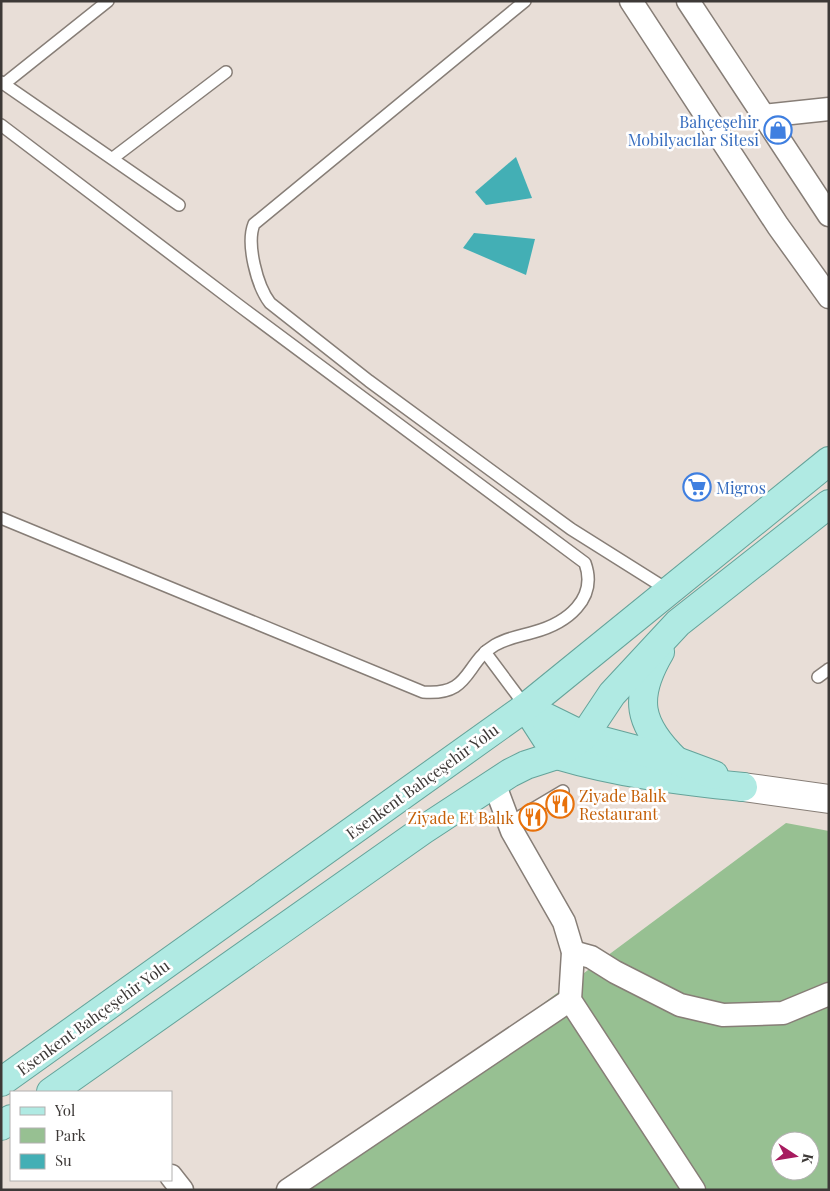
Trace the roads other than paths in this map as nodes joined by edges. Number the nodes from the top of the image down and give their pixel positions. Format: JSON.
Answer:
{"nodes":[{"id":1,"x":108,"y":1,"type":"edge"},
{"id":2,"x":525,"y":1,"type":"edge"},
{"id":3,"x":631,"y":1,"type":"edge"},
{"id":4,"x":688,"y":1,"type":"edge"},
{"id":5,"x":226,"y":72,"type":"dead end"},
{"id":6,"x":3,"y":83,"type":"edge"},
{"id":7,"x":829,"y":109,"type":"edge"},
{"id":8,"x":763,"y":116,"type":"junction"},
{"id":9,"x":1,"y":125,"type":"edge"},
{"id":10,"x":113,"y":158,"type":"junction"},
{"id":11,"x":179,"y":205,"type":"dead end"},
{"id":12,"x":829,"y":215,"type":"edge"},
{"id":13,"x":829,"y":297,"type":"edge"},
{"id":14,"x":829,"y":461,"type":"edge"},
{"id":15,"x":829,"y":504,"type":"edge"},
{"id":16,"x":1,"y":518,"type":"edge"},
{"id":17,"x":669,"y":591,"type":"junction"},
{"id":18,"x":678,"y":623,"type":"junction"},
{"id":19,"x":484,"y":652,"type":"junction"},
{"id":20,"x":829,"y":669,"type":"edge"},
{"id":21,"x":829,"y":680,"type":"edge"},
{"id":22,"x":526,"y":707,"type":"junction"},
{"id":23,"x":584,"y":736,"type":"junction"},
{"id":24,"x":557,"y":755,"type":"junction"},
{"id":25,"x":676,"y":760,"type":"junction"},
{"id":26,"x":494,"y":783,"type":"junction"},
{"id":27,"x":744,"y":786,"type":"junction"},
{"id":28,"x":563,"y":791,"type":"dead end"},
{"id":29,"x":829,"y":799,"type":"edge"},
{"id":30,"x":509,"y":822,"type":"junction"},
{"id":31,"x":573,"y":952,"type":"junction"},
{"id":32,"x":829,"y":994,"type":"edge"},
{"id":33,"x":570,"y":1000,"type":"junction"},
{"id":34,"x":1,"y":1082,"type":"edge"},
{"id":35,"x":52,"y":1091,"type":"edge"},
{"id":36,"x":172,"y":1177,"type":"edge"},
{"id":37,"x":182,"y":1190,"type":"edge"},
{"id":38,"x":288,"y":1190,"type":"edge"},
{"id":39,"x":694,"y":1190,"type":"edge"}],
"edges":[{"from":1,"to":6,"type":"lane"},
{"from":2,"to":17,"type":"lane"},
{"from":3,"to":13,"type":"street"},
{"from":4,"to":8,"type":"street"},
{"from":5,"to":10,"type":"lane"},
{"from":6,"to":10,"type":"lane"},
{"from":7,"to":8,"type":"street"},
{"from":8,"to":12,"type":"street"},
{"from":9,"to":19,"type":"lane"},
{"from":10,"to":11,"type":"lane"},
{"from":14,"to":17,"type":"main road","name":"Esenkent Bahçeşehir Yolu"},
{"from":15,"to":18,"type":"main road"},
{"from":16,"to":19,"type":"lane"},
{"from":17,"to":22,"type":"main road","name":"Esenkent Bahçeşehir Yolu"},
{"from":18,"to":23,"type":"main road"},
{"from":18,"to":25,"type":"main road"},
{"from":19,"to":22,"type":"lane"},
{"from":20,"to":21,"type":"lane"},
{"from":22,"to":23,"type":"main road"},
{"from":22,"to":24,"type":"main road"},
{"from":22,"to":34,"type":"main road","name":"Esenkent Bahçeşehir Yolu"},
{"from":23,"to":24,"type":"main road"},
{"from":23,"to":25,"type":"main road"},
{"from":24,"to":26,"type":"main road"},
{"from":24,"to":27,"type":"main road"},
{"from":25,"to":27,"type":"main road"},
{"from":26,"to":30,"type":"street"},
{"from":26,"to":35,"type":"main road"},
{"from":27,"to":29,"type":"street"},
{"from":28,"to":30,"type":"lane"},
{"from":30,"to":31,"type":"street"},
{"from":31,"to":32,"type":"street"},
{"from":31,"to":33,"type":"street"},
{"from":33,"to":38,"type":"street"},
{"from":33,"to":39,"type":"street"},
{"from":36,"to":37,"type":"street"}]}
